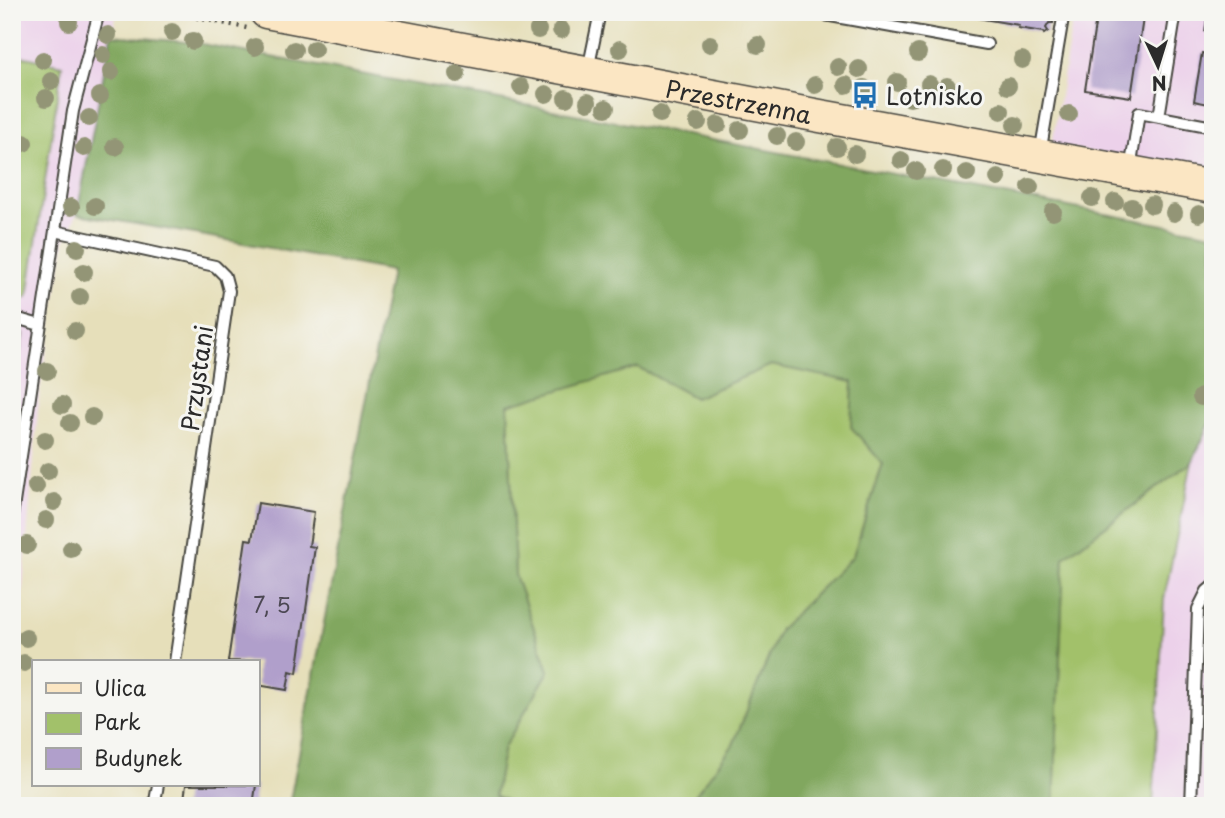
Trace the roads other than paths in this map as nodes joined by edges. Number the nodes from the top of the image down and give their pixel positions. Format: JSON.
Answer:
{"nodes":[{"id":1,"x":99,"y":12,"type":"edge"},
{"id":2,"x":266,"y":12,"type":"edge"},
{"id":3,"x":600,"y":12,"type":"edge"},
{"id":4,"x":808,"y":12,"type":"edge"},
{"id":5,"x":1064,"y":12,"type":"edge"},
{"id":6,"x":1176,"y":12,"type":"edge"},
{"id":7,"x":987,"y":44,"type":"dead end"},
{"id":8,"x":587,"y":72,"type":"junction"},
{"id":9,"x":1159,"y":117,"type":"junction"},
{"id":10,"x":1213,"y":127,"type":"edge"},
{"id":11,"x":1039,"y":157,"type":"junction"},
{"id":12,"x":1129,"y":172,"type":"junction"},
{"id":13,"x":1213,"y":187,"type":"edge"},
{"id":14,"x":55,"y":231,"type":"junction"},
{"id":15,"x":12,"y":317,"type":"edge"},
{"id":16,"x":40,"y":325,"type":"junction"},
{"id":17,"x":12,"y":516,"type":"edge"},
{"id":18,"x":1213,"y":586,"type":"edge"},
{"id":19,"x":175,"y":660,"type":"edge"},
{"id":20,"x":158,"y":786,"type":"edge"},
{"id":21,"x":155,"y":806,"type":"edge"},
{"id":22,"x":1191,"y":806,"type":"edge"}],
"edges":[{"from":1,"to":14,"type":"lane"},
{"from":2,"to":8,"type":"street","name":"Przestrzenna"},
{"from":3,"to":8,"type":"lane"},
{"from":4,"to":7,"type":"lane"},
{"from":5,"to":11,"type":"lane"},
{"from":6,"to":9,"type":"lane"},
{"from":8,"to":11,"type":"street","name":"Przestrzenna"},
{"from":9,"to":10,"type":"lane"},
{"from":9,"to":12,"type":"lane"},
{"from":11,"to":12,"type":"street","name":"Przestrzenna"},
{"from":12,"to":13,"type":"street","name":"Przestrzenna"},
{"from":14,"to":16,"type":"lane"},
{"from":14,"to":19,"type":"lane","name":"Przystani"},
{"from":15,"to":16,"type":"lane"},
{"from":16,"to":17,"type":"lane"},
{"from":18,"to":22,"type":"lane"},
{"from":20,"to":21,"type":"lane"}]}
